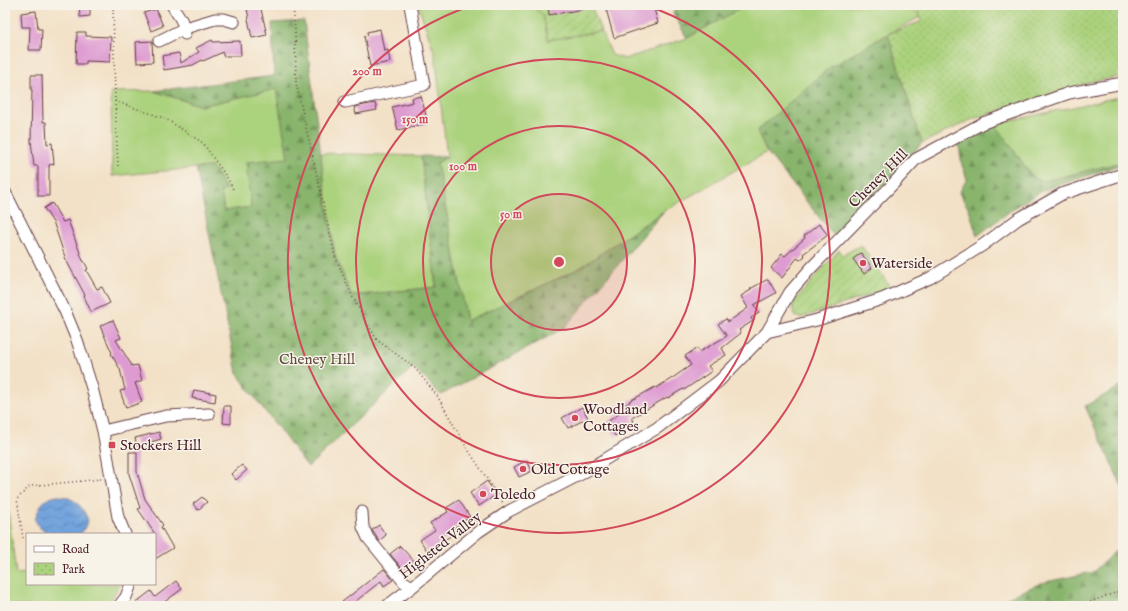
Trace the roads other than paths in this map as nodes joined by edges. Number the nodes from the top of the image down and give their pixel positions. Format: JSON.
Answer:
{"nodes":[{"id":1,"x":172,"y":5,"type":"edge"},
{"id":2,"x":410,"y":5,"type":"edge"},
{"id":3,"x":234,"y":22,"type":"dead end"},
{"id":4,"x":185,"y":31,"type":"junction"},
{"id":5,"x":159,"y":41,"type":"dead end"},
{"id":6,"x":1123,"y":82,"type":"edge"},
{"id":7,"x":345,"y":102,"type":"dead end"},
{"id":8,"x":1123,"y":174,"type":"edge"},
{"id":9,"x":5,"y":192,"type":"edge"},
{"id":10,"x":767,"y":332,"type":"junction"},
{"id":11,"x":209,"y":414,"type":"dead end"},
{"id":12,"x":103,"y":431,"type":"junction"},
{"id":13,"x":362,"y":512,"type":"dead end"},
{"id":14,"x":125,"y":533,"type":"edge"},
{"id":15,"x":131,"y":585,"type":"edge"},
{"id":16,"x":412,"y":587,"type":"junction"},
{"id":17,"x":119,"y":606,"type":"edge"},
{"id":18,"x":387,"y":606,"type":"edge"}],
"edges":[{"from":1,"to":4,"type":"street"},
{"from":2,"to":7,"type":"street"},
{"from":3,"to":4,"type":"street"},
{"from":4,"to":5,"type":"street"},
{"from":6,"to":10,"type":"street","name":"Cheney Hill"},
{"from":8,"to":10,"type":"street"},
{"from":9,"to":12,"type":"street"},
{"from":10,"to":16,"type":"street","name":"Highsted Valley"},
{"from":11,"to":12,"type":"street"},
{"from":12,"to":14,"type":"street"},
{"from":13,"to":16,"type":"street"},
{"from":15,"to":17,"type":"street"},
{"from":16,"to":18,"type":"street","name":"Highsted Valley"}]}
